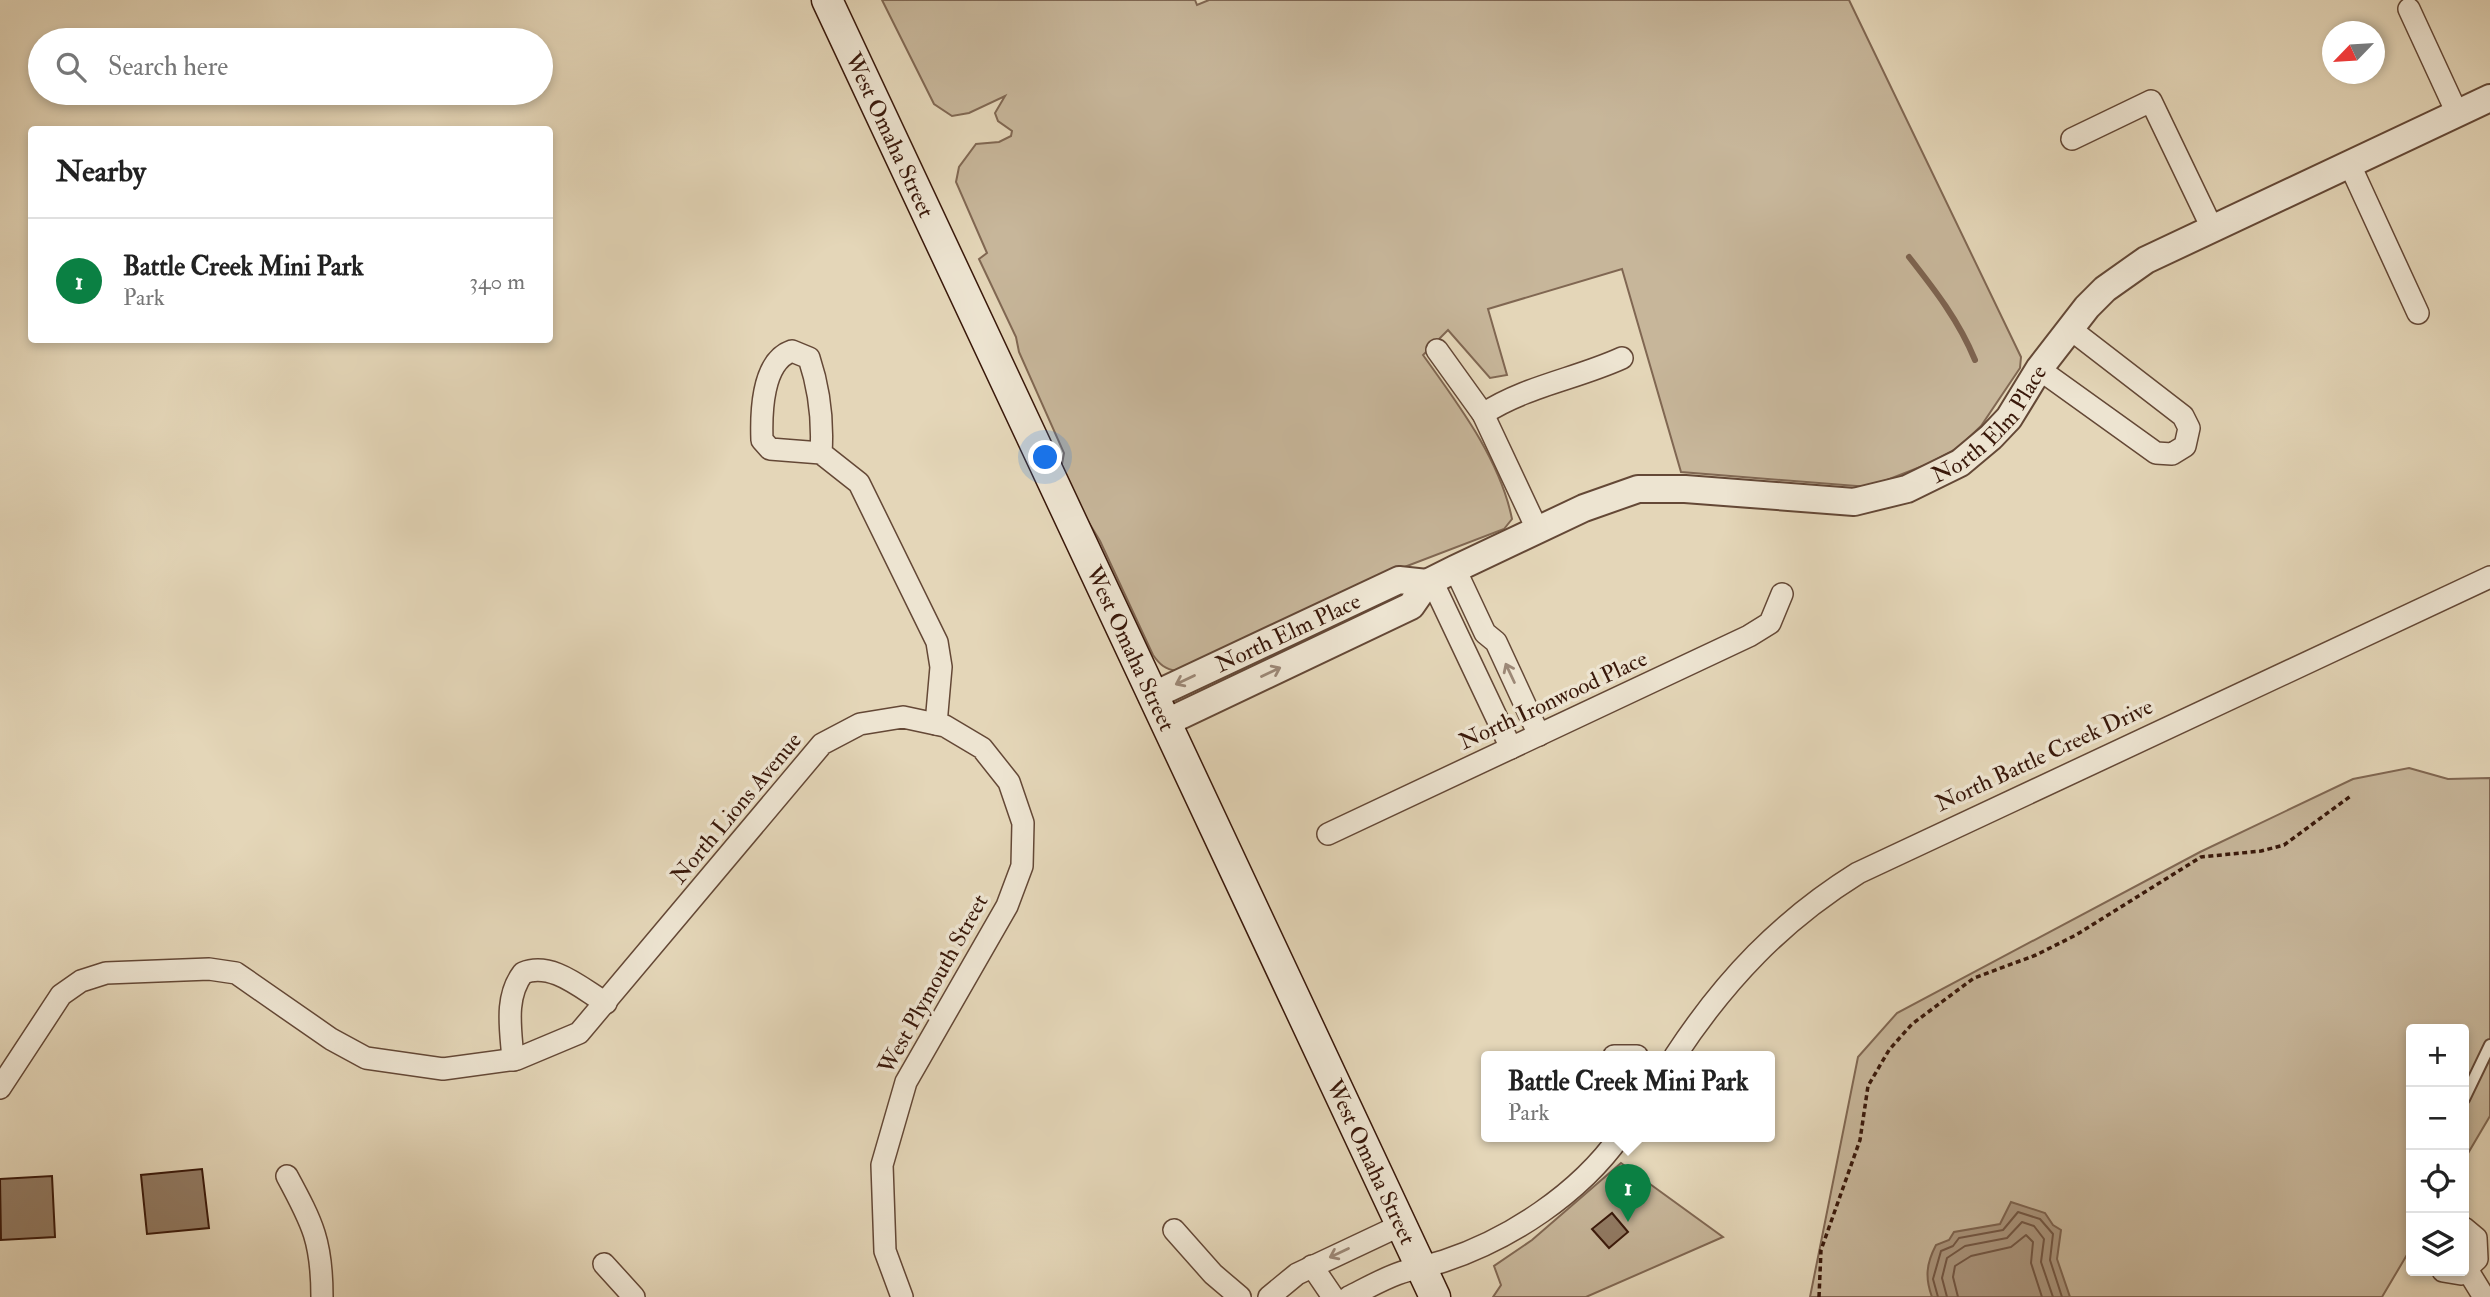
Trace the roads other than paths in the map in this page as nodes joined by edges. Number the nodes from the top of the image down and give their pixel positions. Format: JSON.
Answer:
{"nodes":[{"id":1,"x":827,"y":0,"type":"edge"},
{"id":2,"x":2409,"y":9,"type":"dead end"},
{"id":3,"x":2490,"y":98,"type":"edge"},
{"id":4,"x":2458,"y":113,"type":"junction"},
{"id":5,"x":2072,"y":139,"type":"dead end"},
{"id":6,"x":2349,"y":163,"type":"junction"},
{"id":7,"x":2212,"y":228,"type":"junction"},
{"id":8,"x":2417,"y":313,"type":"dead end"},
{"id":9,"x":2069,"y":328,"type":"junction"},
{"id":10,"x":1437,"y":350,"type":"dead end"},
{"id":11,"x":1622,"y":358,"type":"dead end"},
{"id":12,"x":2039,"y":369,"type":"junction"},
{"id":13,"x":1483,"y":414,"type":"junction"},
{"id":14,"x":821,"y":453,"type":"junction"},
{"id":15,"x":1538,"y":531,"type":"junction"},
{"id":16,"x":2490,"y":577,"type":"edge"},
{"id":17,"x":1438,"y":578,"type":"junction"},
{"id":18,"x":1782,"y":594,"type":"dead end"},
{"id":19,"x":1152,"y":696,"type":"junction"},
{"id":20,"x":1165,"y":723,"type":"junction"},
{"id":21,"x":941,"y":725,"type":"junction"},
{"id":22,"x":1539,"y":735,"type":"junction"},
{"id":23,"x":1511,"y":748,"type":"junction"},
{"id":24,"x":1328,"y":834,"type":"dead end"},
{"id":25,"x":606,"y":1003,"type":"junction"},
{"id":26,"x":2490,"y":1045,"type":"edge"},
{"id":27,"x":1678,"y":1051,"type":"edge"},
{"id":28,"x":513,"y":1060,"type":"junction"},
{"id":29,"x":0,"y":1088,"type":"edge"},
{"id":30,"x":2469,"y":1089,"type":"edge"},
{"id":31,"x":1615,"y":1142,"type":"edge"},
{"id":32,"x":287,"y":1176,"type":"dead end"},
{"id":33,"x":1401,"y":1224,"type":"junction"},
{"id":34,"x":1174,"y":1230,"type":"dead end"},
{"id":35,"x":2469,"y":1231,"type":"edge"},
{"id":36,"x":604,"y":1264,"type":"dead end"},
{"id":37,"x":1312,"y":1266,"type":"junction"},
{"id":38,"x":1421,"y":1267,"type":"junction"},
{"id":39,"x":2469,"y":1270,"type":"edge"},
{"id":40,"x":2469,"y":1273,"type":"edge"},
{"id":41,"x":322,"y":1297,"type":"edge"},
{"id":42,"x":634,"y":1297,"type":"edge"},
{"id":43,"x":902,"y":1297,"type":"edge"},
{"id":44,"x":1240,"y":1297,"type":"edge"},
{"id":45,"x":1269,"y":1297,"type":"edge"},
{"id":46,"x":1333,"y":1297,"type":"edge"},
{"id":47,"x":1349,"y":1297,"type":"edge"},
{"id":48,"x":1435,"y":1297,"type":"edge"},
{"id":49,"x":2484,"y":1297,"type":"edge"}],
"edges":[{"from":1,"to":19,"type":"main road","name":"West Omaha Street"},
{"from":2,"to":4,"type":"street"},
{"from":3,"to":4,"type":"street","name":"North Elm Place"},
{"from":4,"to":6,"type":"street","name":"North Elm Place"},
{"from":5,"to":7,"type":"street"},
{"from":6,"to":7,"type":"street","name":"North Elm Place"},
{"from":6,"to":8,"type":"street"},
{"from":7,"to":9,"type":"street","name":"North Elm Place"},
{"from":9,"to":12,"type":"street","name":"North Elm Place"},
{"from":9,"to":12,"type":"street"},
{"from":10,"to":13,"type":"street"},
{"from":11,"to":13,"type":"street"},
{"from":12,"to":15,"type":"street","name":"North Elm Place"},
{"from":13,"to":15,"type":"street"},
{"from":14,"to":14,"type":"street"},
{"from":14,"to":21,"type":"street"},
{"from":15,"to":17,"type":"street","name":"North Elm Place"},
{"from":16,"to":27,"type":"street","name":"North Battle Creek Drive"},
{"from":17,"to":19,"type":"street","name":"North Elm Place","one_way":true},
{"from":20,"to":17,"type":"street","name":"North Elm Place","one_way":true},
{"from":22,"to":17,"type":"street","one_way":true},
{"from":17,"to":23,"type":"street"},
{"from":18,"to":22,"type":"street","name":"North Ironwood Place"},
{"from":19,"to":20,"type":"main road","name":"West Omaha Street"},
{"from":20,"to":33,"type":"main road","name":"West Omaha Street"},
{"from":21,"to":25,"type":"street","name":"North Lions Avenue"},
{"from":21,"to":43,"type":"street","name":"West Plymouth Street"},
{"from":22,"to":23,"type":"street","name":"North Ironwood Place"},
{"from":23,"to":24,"type":"street","name":"North Ironwood Place"},
{"from":25,"to":28,"type":"street","name":"North Lions Avenue"},
{"from":25,"to":28,"type":"street"},
{"from":26,"to":30,"type":"lane"},
{"from":28,"to":29,"type":"street","name":"North Lions Avenue"},
{"from":31,"to":38,"type":"street"},
{"from":32,"to":41,"type":"street"},
{"from":33,"to":37,"type":"street","one_way":true},
{"from":33,"to":38,"type":"main road","name":"West Omaha Street"},
{"from":34,"to":44,"type":"street"},
{"from":35,"to":39,"type":"street"},
{"from":36,"to":42,"type":"street"},
{"from":37,"to":45,"type":"street"},
{"from":37,"to":46,"type":"street"},
{"from":38,"to":47,"type":"street"},
{"from":38,"to":48,"type":"main road","name":"West Omaha Street"},
{"from":40,"to":49,"type":"street"}]}
